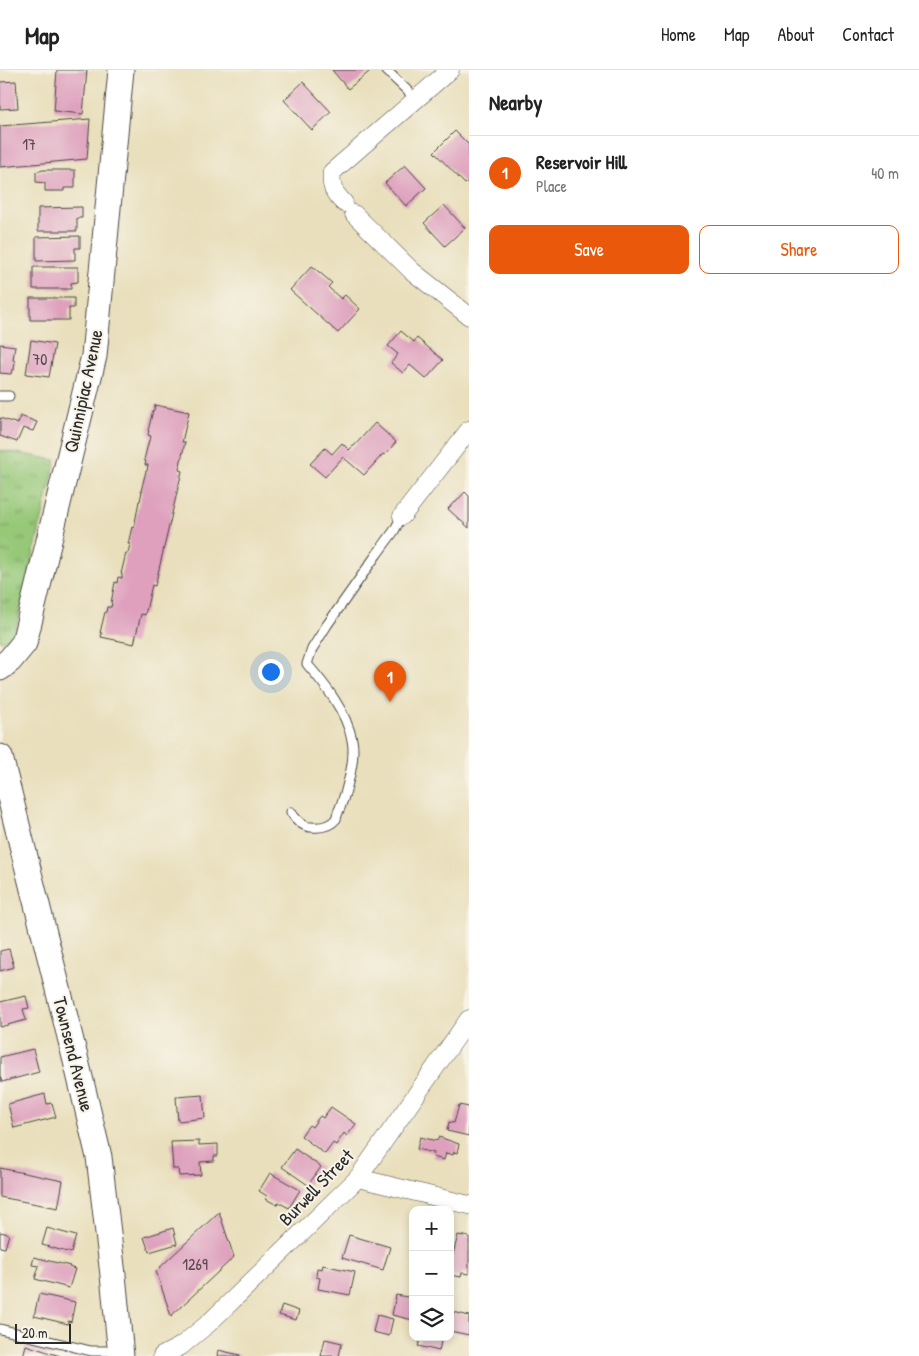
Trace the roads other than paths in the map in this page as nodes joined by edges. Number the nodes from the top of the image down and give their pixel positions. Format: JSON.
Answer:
{"nodes":[{"id":1,"x":121,"y":70,"type":"edge"},
{"id":2,"x":386,"y":70,"type":"edge"},
{"id":3,"x":450,"y":70,"type":"edge"},
{"id":4,"x":416,"y":99,"type":"junction"},
{"id":5,"x":469,"y":316,"type":"edge"},
{"id":6,"x":469,"y":430,"type":"edge"},
{"id":7,"x":402,"y":516,"type":"joint"},
{"id":8,"x":0,"y":668,"type":"edge"},
{"id":9,"x":0,"y":757,"type":"edge"},
{"id":10,"x":291,"y":812,"type":"dead end"},
{"id":11,"x":469,"y":1019,"type":"edge"},
{"id":12,"x":358,"y":1178,"type":"junction"},
{"id":13,"x":469,"y":1205,"type":"edge"},
{"id":14,"x":0,"y":1329,"type":"edge"},
{"id":15,"x":120,"y":1354,"type":"edge"},
{"id":16,"x":162,"y":1356,"type":"edge"}],
"edges":[{"from":1,"to":8,"type":"main road","name":"Quinnipiac Avenue"},
{"from":2,"to":4,"type":"lane"},
{"from":3,"to":4,"type":"street"},
{"from":4,"to":5,"type":"street"},
{"from":6,"to":7,"type":"street"},
{"from":7,"to":10,"type":"lane"},
{"from":9,"to":15,"type":"main road","name":"Townsend Avenue"},
{"from":11,"to":12,"type":"street","name":"Burwell Street"},
{"from":12,"to":13,"type":"street"},
{"from":12,"to":16,"type":"street","name":"Burwell Street"},
{"from":14,"to":15,"type":"lane"}]}
